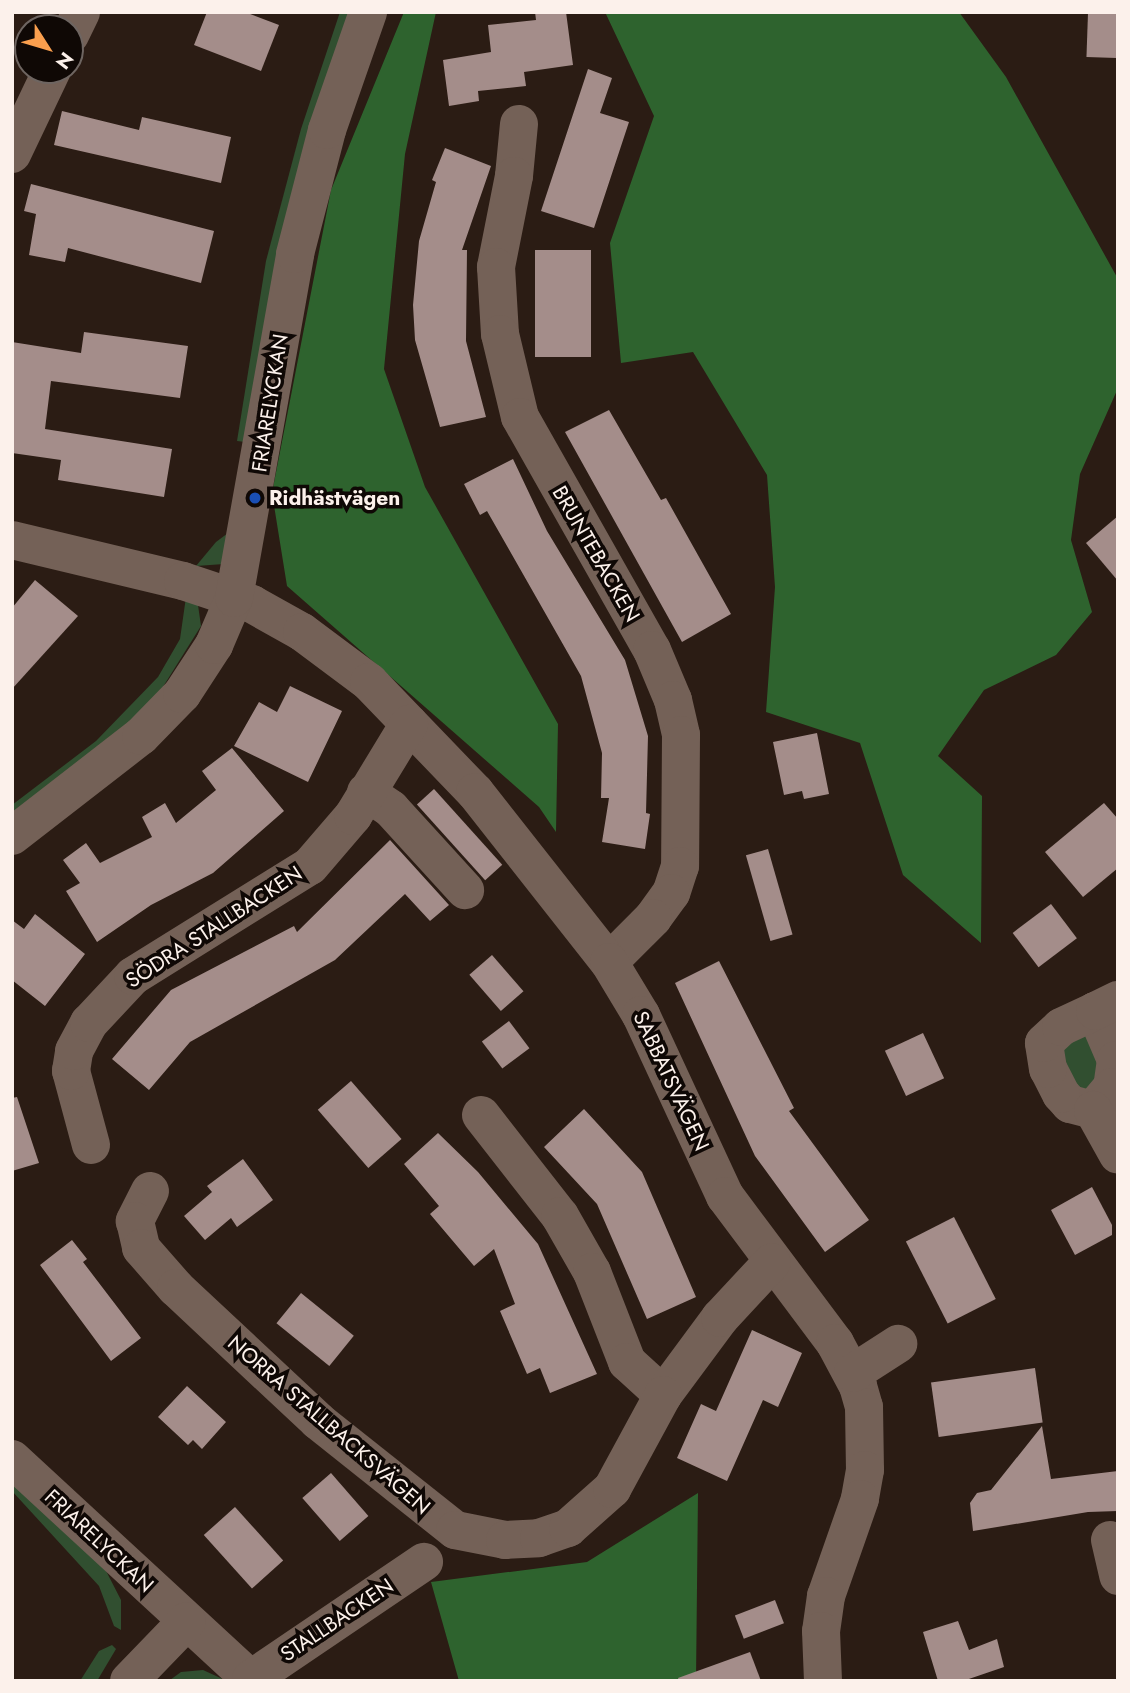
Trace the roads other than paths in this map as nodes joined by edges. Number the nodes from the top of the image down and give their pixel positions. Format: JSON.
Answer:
{"nodes":[{"id":1,"x":368,"y":12,"type":"edge"},
{"id":2,"x":45,"y":84,"type":"edge"},
{"id":3,"x":519,"y":124,"type":"dead end"},
{"id":4,"x":12,"y":153,"type":"edge"},
{"id":5,"x":12,"y":540,"type":"edge"},
{"id":6,"x":234,"y":598,"type":"junction"},
{"id":7,"x":409,"y":723,"type":"junction"},
{"id":8,"x":366,"y":792,"type":"junction"},
{"id":9,"x":12,"y":836,"type":"edge"},
{"id":10,"x":466,"y":890,"type":"dead end"},
{"id":11,"x":609,"y":962,"type":"junction"},
{"id":12,"x":1106,"y":1005,"type":"edge"},
{"id":13,"x":1094,"y":1110,"type":"junction"},
{"id":14,"x":481,"y":1115,"type":"dead end"},
{"id":15,"x":91,"y":1145,"type":"dead end"},
{"id":16,"x":1118,"y":1155,"type":"edge"},
{"id":17,"x":150,"y":1191,"type":"dead end"},
{"id":18,"x":772,"y":1262,"type":"junction"},
{"id":19,"x":898,"y":1344,"type":"dead end"},
{"id":20,"x":853,"y":1373,"type":"junction"},
{"id":21,"x":663,"y":1395,"type":"junction"},
{"id":22,"x":12,"y":1459,"type":"edge"},
{"id":23,"x":424,"y":1562,"type":"dead end"},
{"id":24,"x":187,"y":1621,"type":"junction"},
{"id":25,"x":252,"y":1680,"type":"edge"},
{"id":26,"x":129,"y":1681,"type":"edge"},
{"id":27,"x":823,"y":1681,"type":"edge"}],
"edges":[{"from":1,"to":6,"type":"street","name":"FRIARELYCKAN"},
{"from":2,"to":4,"type":"street"},
{"from":3,"to":11,"type":"street","name":"BRUNTEBACKEN"},
{"from":5,"to":6,"type":"street"},
{"from":6,"to":7,"type":"street","name":"SABBATSVÄGEN"},
{"from":6,"to":9,"type":"street","name":"FRIARELYCKAN"},
{"from":7,"to":8,"type":"street","name":"SÖDRA STALLBACKEN"},
{"from":7,"to":11,"type":"street","name":"SABBATSVÄGEN"},
{"from":8,"to":10,"type":"street"},
{"from":8,"to":15,"type":"street","name":"SÖDRA STALLBACKEN"},
{"from":11,"to":18,"type":"street","name":"SABBATSVÄGEN"},
{"from":12,"to":13,"type":"street"},
{"from":12,"to":13,"type":"street"},
{"from":13,"to":16,"type":"street"},
{"from":14,"to":21,"type":"street"},
{"from":17,"to":21,"type":"street","name":"NORRA STALLBACKSVÄGEN"},
{"from":18,"to":20,"type":"street","name":"SABBATSVÄGEN"},
{"from":18,"to":21,"type":"street","name":"NORRA STALLBACKSVÄGEN"},
{"from":19,"to":20,"type":"street"},
{"from":20,"to":27,"type":"street","name":"SABBATSVÄGEN"},
{"from":22,"to":24,"type":"street","name":"FRIARELYCKAN"},
{"from":23,"to":25,"type":"street","name":"STALLBACKEN"},
{"from":24,"to":25,"type":"street","name":"FRIARELYCKAN"},
{"from":24,"to":26,"type":"street"}]}
